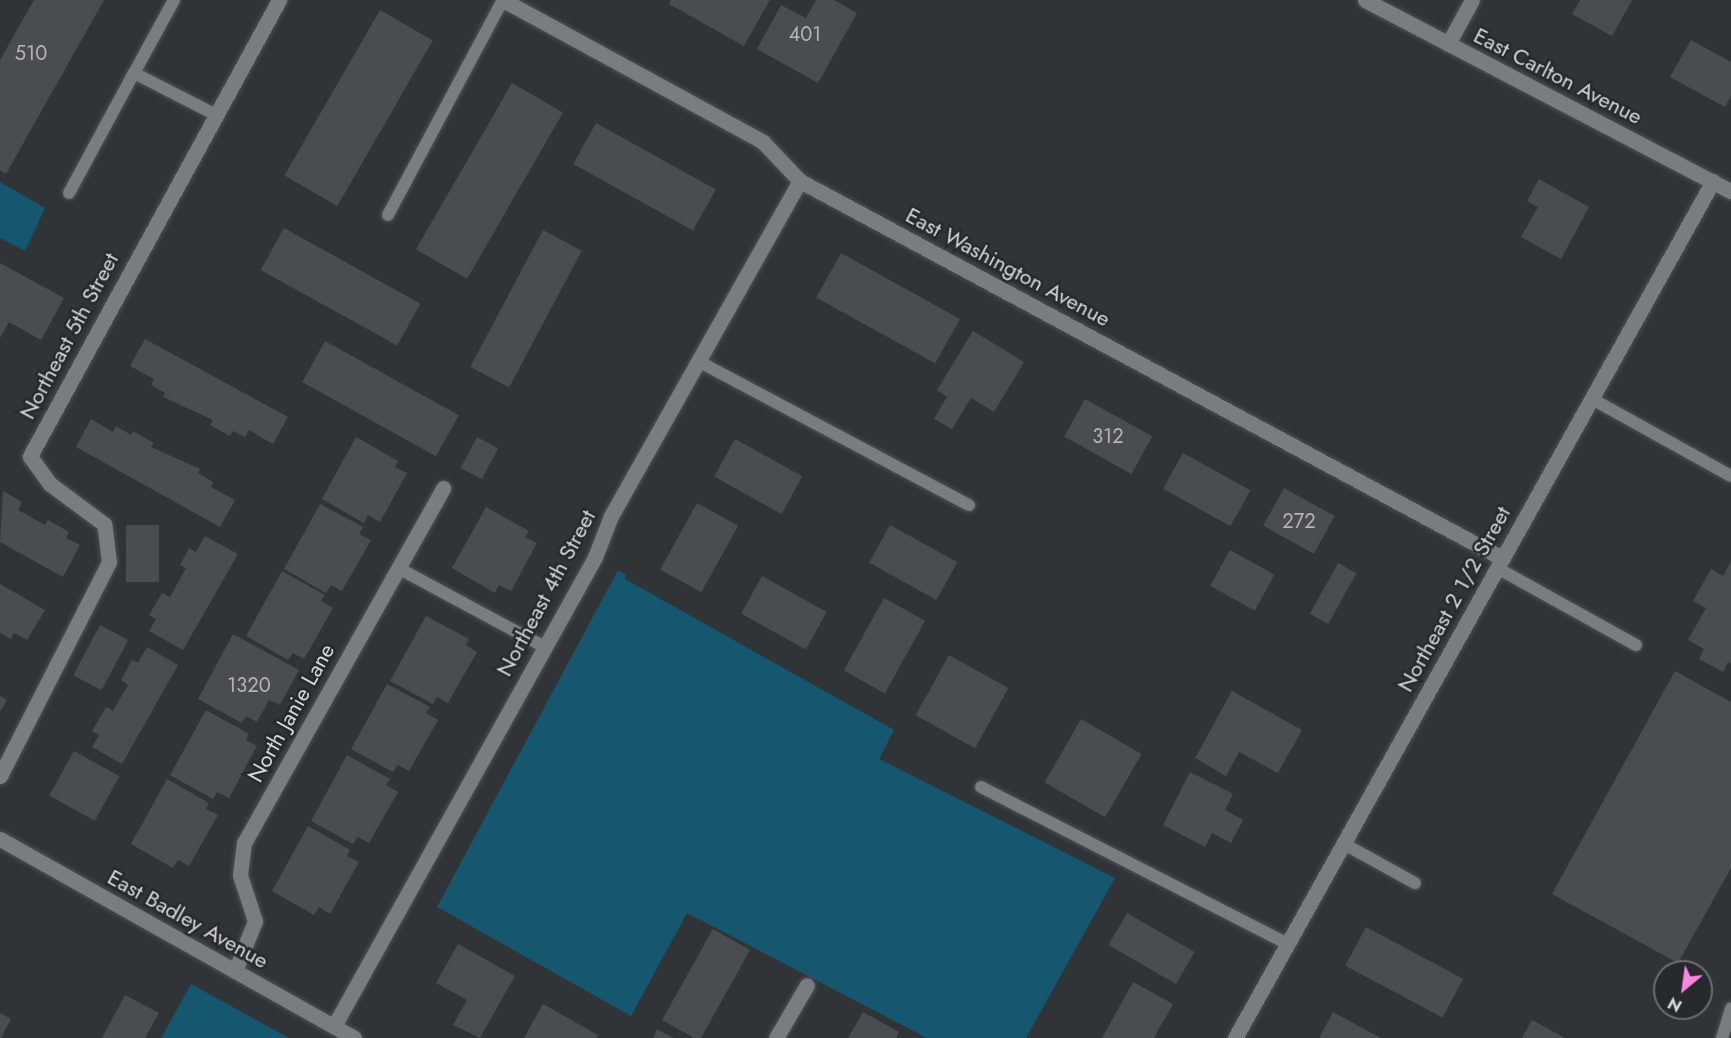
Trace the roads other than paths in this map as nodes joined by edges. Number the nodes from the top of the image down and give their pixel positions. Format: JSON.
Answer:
{"nodes":[{"id":1,"x":174,"y":0,"type":"edge"},
{"id":2,"x":279,"y":0,"type":"edge"},
{"id":3,"x":503,"y":0,"type":"edge"},
{"id":4,"x":1365,"y":0,"type":"edge"},
{"id":5,"x":1472,"y":0,"type":"edge"},
{"id":6,"x":1448,"y":44,"type":"junction"},
{"id":7,"x":134,"y":73,"type":"junction"},
{"id":8,"x":216,"y":115,"type":"junction"},
{"id":9,"x":800,"y":181,"type":"junction"},
{"id":10,"x":1713,"y":181,"type":"junction"},
{"id":11,"x":1731,"y":191,"type":"edge"},
{"id":12,"x":69,"y":193,"type":"dead end"},
{"id":13,"x":388,"y":215,"type":"dead end"},
{"id":14,"x":698,"y":361,"type":"junction"},
{"id":15,"x":1592,"y":399,"type":"junction"},
{"id":16,"x":1731,"y":476,"type":"edge"},
{"id":17,"x":443,"y":488,"type":"dead end"},
{"id":18,"x":969,"y":505,"type":"dead end"},
{"id":19,"x":1500,"y":563,"type":"junction"},
{"id":20,"x":398,"y":568,"type":"junction"},
{"id":21,"x":1636,"y":645,"type":"dead end"},
{"id":22,"x":545,"y":647,"type":"junction"},
{"id":23,"x":0,"y":776,"type":"edge"},
{"id":24,"x":981,"y":787,"type":"dead end"},
{"id":25,"x":0,"y":839,"type":"edge"},
{"id":26,"x":1344,"y":844,"type":"junction"},
{"id":27,"x":1415,"y":883,"type":"dead end"},
{"id":28,"x":1288,"y":944,"type":"junction"},
{"id":29,"x":235,"y":971,"type":"junction"},
{"id":30,"x":807,"y":985,"type":"dead end"},
{"id":31,"x":1731,"y":1008,"type":"edge"},
{"id":32,"x":334,"y":1026,"type":"junction"},
{"id":33,"x":354,"y":1038,"type":"edge"},
{"id":34,"x":776,"y":1038,"type":"edge"},
{"id":35,"x":1235,"y":1038,"type":"edge"},
{"id":36,"x":1722,"y":1038,"type":"edge"}],
"edges":[{"from":1,"to":7,"type":"lane"},
{"from":2,"to":8,"type":"street","name":"Northeast 5th Street"},
{"from":3,"to":9,"type":"street","name":"East Washington Avenue"},
{"from":3,"to":13,"type":"lane"},
{"from":4,"to":6,"type":"street","name":"East Carlton Avenue"},
{"from":5,"to":6,"type":"street"},
{"from":6,"to":10,"type":"street","name":"East Carlton Avenue"},
{"from":7,"to":8,"type":"lane"},
{"from":7,"to":12,"type":"lane"},
{"from":8,"to":23,"type":"street","name":"Northeast 5th Street"},
{"from":9,"to":14,"type":"street","name":"Northeast 4th Street"},
{"from":9,"to":19,"type":"street","name":"East Washington Avenue"},
{"from":10,"to":11,"type":"street","name":"East Carlton Avenue"},
{"from":10,"to":15,"type":"street","name":"Northeast 2 1/2 Street"},
{"from":14,"to":18,"type":"lane"},
{"from":14,"to":22,"type":"street","name":"Northeast 4th Street"},
{"from":15,"to":16,"type":"lane"},
{"from":15,"to":19,"type":"street","name":"Northeast 2 1/2 Street"},
{"from":17,"to":20,"type":"street","name":"North Janie Lane"},
{"from":19,"to":21,"type":"lane"},
{"from":19,"to":26,"type":"street","name":"Northeast 2 1/2 Street"},
{"from":20,"to":22,"type":"lane"},
{"from":20,"to":29,"type":"street","name":"North Janie Lane"},
{"from":22,"to":32,"type":"street","name":"Northeast 4th Street"},
{"from":24,"to":28,"type":"lane"},
{"from":25,"to":29,"type":"street","name":"East Badley Avenue"},
{"from":26,"to":27,"type":"lane"},
{"from":26,"to":28,"type":"street","name":"Northeast 2 1/2 Street"},
{"from":28,"to":35,"type":"street","name":"Northeast 2 1/2 Street"},
{"from":29,"to":32,"type":"street","name":"East Badley Avenue"},
{"from":30,"to":34,"type":"street"},
{"from":31,"to":36,"type":"lane"},
{"from":32,"to":33,"type":"street","name":"East Badley Avenue"}]}
